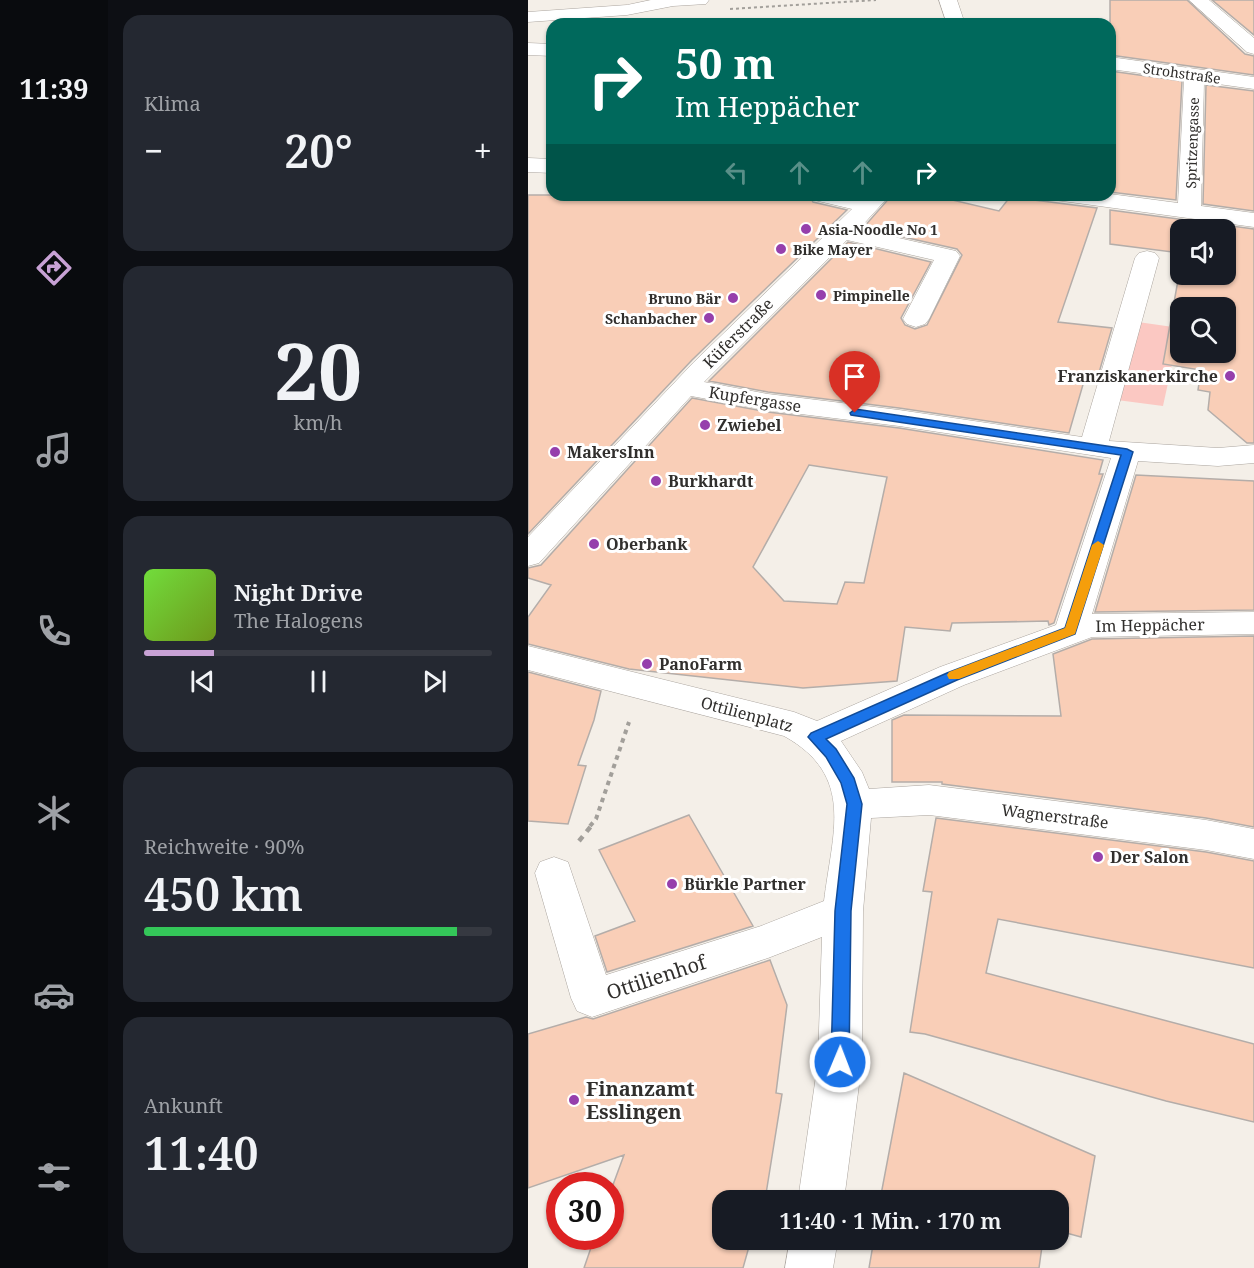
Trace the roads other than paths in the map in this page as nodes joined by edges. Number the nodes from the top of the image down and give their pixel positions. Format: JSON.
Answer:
{"nodes":[{"id":1,"x":700,"y":0,"type":"edge"},
{"id":2,"x":948,"y":0,"type":"edge"},
{"id":3,"x":1198,"y":0,"type":"edge"},
{"id":4,"x":594,"y":1,"type":"edge"},
{"id":5,"x":528,"y":3,"type":"edge"},
{"id":6,"x":555,"y":9,"type":"junction"},
{"id":7,"x":626,"y":17,"type":"edge"},
{"id":8,"x":954,"y":18,"type":"edge"},
{"id":9,"x":528,"y":19,"type":"edge"},
{"id":10,"x":1254,"y":48,"type":"edge"},
{"id":11,"x":528,"y":49,"type":"edge"},
{"id":12,"x":546,"y":50,"type":"edge"},
{"id":13,"x":1116,"y":64,"type":"edge"},
{"id":14,"x":1194,"y":74,"type":"junction"},
{"id":15,"x":1252,"y":81,"type":"edge"},
{"id":16,"x":528,"y":165,"type":"edge"},
{"id":17,"x":546,"y":166,"type":"edge"},
{"id":18,"x":873,"y":201,"type":"edge"},
{"id":19,"x":1110,"y":201,"type":"edge"},
{"id":20,"x":1189,"y":211,"type":"junction"},
{"id":21,"x":1254,"y":220,"type":"edge"},
{"id":22,"x":842,"y":232,"type":"junction"},
{"id":23,"x":1147,"y":258,"type":"dead end"},
{"id":24,"x":916,"y":319,"type":"dead end"},
{"id":25,"x":685,"y":387,"type":"junction"},
{"id":26,"x":1093,"y":448,"type":"junction"},
{"id":27,"x":1127,"y":452,"type":"junction"},
{"id":28,"x":1254,"y":454,"type":"edge"},
{"id":29,"x":528,"y":556,"type":"edge"},
{"id":30,"x":1254,"y":623,"type":"edge"},
{"id":31,"x":1071,"y":631,"type":"junction"},
{"id":32,"x":528,"y":658,"type":"edge"},
{"id":33,"x":816,"y":737,"type":"junction"},
{"id":34,"x":854,"y":804,"type":"junction"},
{"id":35,"x":1254,"y":844,"type":"edge"},
{"id":36,"x":554,"y":873,"type":"road end"},
{"id":37,"x":843,"y":911,"type":"junction"},
{"id":38,"x":822,"y":1190,"type":"edge"},
{"id":39,"x":812,"y":1250,"type":"edge"},
{"id":40,"x":809,"y":1268,"type":"edge"}],
"edges":[{"from":1,"to":7,"type":"street"},
{"from":2,"to":8,"type":"street"},
{"from":3,"to":10,"type":"street"},
{"from":4,"to":6,"type":"street"},
{"from":4,"to":7,"type":"street"},
{"from":5,"to":6,"type":"street"},
{"from":6,"to":7,"type":"street"},
{"from":6,"to":9,"type":"street"},
{"from":11,"to":12,"type":"street"},
{"from":13,"to":14,"type":"street","name":"Strohstraße"},
{"from":14,"to":15,"type":"street","name":"Strohstraße"},
{"from":14,"to":20,"type":"street","name":"Spritzengasse"},
{"from":16,"to":17,"type":"street"},
{"from":18,"to":22,"type":"street","name":"Küferstraße"},
{"from":19,"to":20,"type":"street"},
{"from":20,"to":21,"type":"street"},
{"from":22,"to":24,"type":"street"},
{"from":22,"to":25,"type":"street","name":"Küferstraße"},
{"from":23,"to":26,"type":"street"},
{"from":25,"to":26,"type":"street","name":"Kupfergasse"},
{"from":25,"to":29,"type":"street","name":"Küferstraße"},
{"from":26,"to":27,"type":"street","name":"Kupfergasse"},
{"from":27,"to":28,"type":"street","name":"Kupfergasse"},
{"from":27,"to":31,"type":"street"},
{"from":30,"to":31,"type":"street","name":"Im Heppächer"},
{"from":31,"to":33,"type":"street","name":"Im Heppächer"},
{"from":32,"to":33,"type":"street","name":"Ottilienplatz"},
{"from":33,"to":34,"type":"street","name":"Ottilienplatz"},
{"from":34,"to":35,"type":"street","name":"Wagnerstraße"},
{"from":34,"to":37,"type":"street","name":"Ottilienplatz"},
{"from":36,"to":37,"type":"street","name":"Ottilienhof"},
{"from":37,"to":38,"type":"street","name":"Ottilienplatz"},
{"from":39,"to":40,"type":"street"}]}
